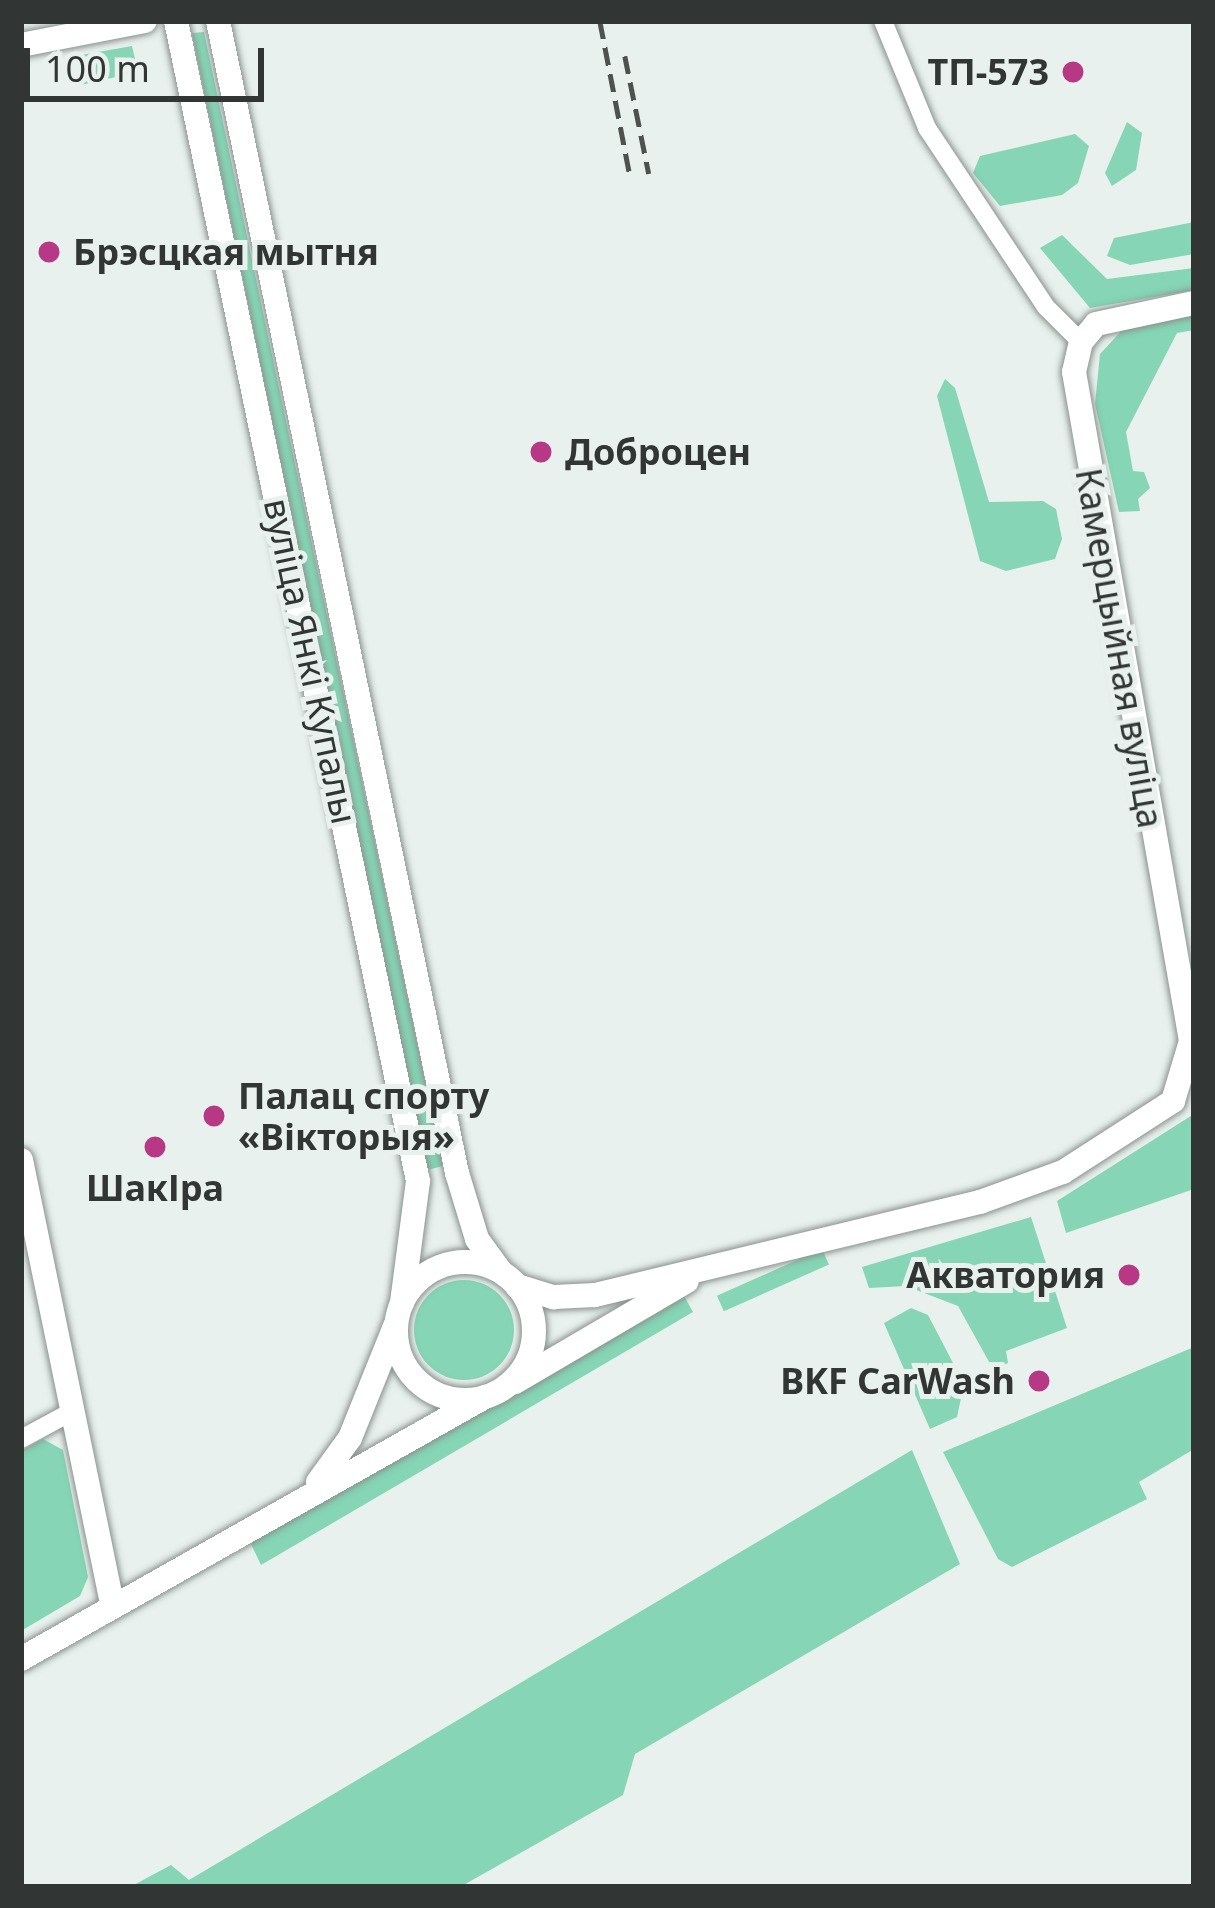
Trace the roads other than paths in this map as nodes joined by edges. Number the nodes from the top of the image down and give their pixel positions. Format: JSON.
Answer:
{"nodes":[{"id":1,"x":145,"y":21,"type":"edge"},
{"id":2,"x":176,"y":21,"type":"edge"},
{"id":3,"x":218,"y":21,"type":"edge"},
{"id":4,"x":883,"y":21,"type":"edge"},
{"id":5,"x":21,"y":45,"type":"edge"},
{"id":6,"x":1194,"y":303,"type":"edge"},
{"id":7,"x":1081,"y":342,"type":"junction"},
{"id":8,"x":21,"y":1160,"type":"edge"},
{"id":9,"x":722,"y":1265,"type":"junction"},
{"id":10,"x":508,"y":1279,"type":"junction"},
{"id":11,"x":399,"y":1313,"type":"junction"},
{"id":12,"x":495,"y":1392,"type":"junction"},
{"id":13,"x":73,"y":1411,"type":"junction"},
{"id":14,"x":21,"y":1439,"type":"edge"},
{"id":15,"x":307,"y":1494,"type":"junction"},
{"id":16,"x":112,"y":1605,"type":"junction"},
{"id":17,"x":21,"y":1659,"type":"edge"}],
"edges":[{"from":1,"to":5,"type":"main road"},
{"from":2,"to":11,"type":"main road","name":"вуліца Янкі Купалы"},
{"from":3,"to":10,"type":"main road","name":"вуліца Янкі Купалы"},
{"from":4,"to":7,"type":"street"},
{"from":6,"to":7,"type":"main road"},
{"from":7,"to":9,"type":"main road","name":"Камерцыйная вуліца"},
{"from":8,"to":13,"type":"main road"},
{"from":9,"to":10,"type":"main road"},
{"from":9,"to":12,"type":"main road"},
{"from":10,"to":11,"type":"main road"},
{"from":10,"to":12,"type":"main road"},
{"from":11,"to":12,"type":"main road"},
{"from":11,"to":15,"type":"main road"},
{"from":12,"to":15,"type":"main road"},
{"from":13,"to":14,"type":"street"},
{"from":13,"to":16,"type":"main road"},
{"from":15,"to":16,"type":"main road"},
{"from":16,"to":17,"type":"main road"}]}
